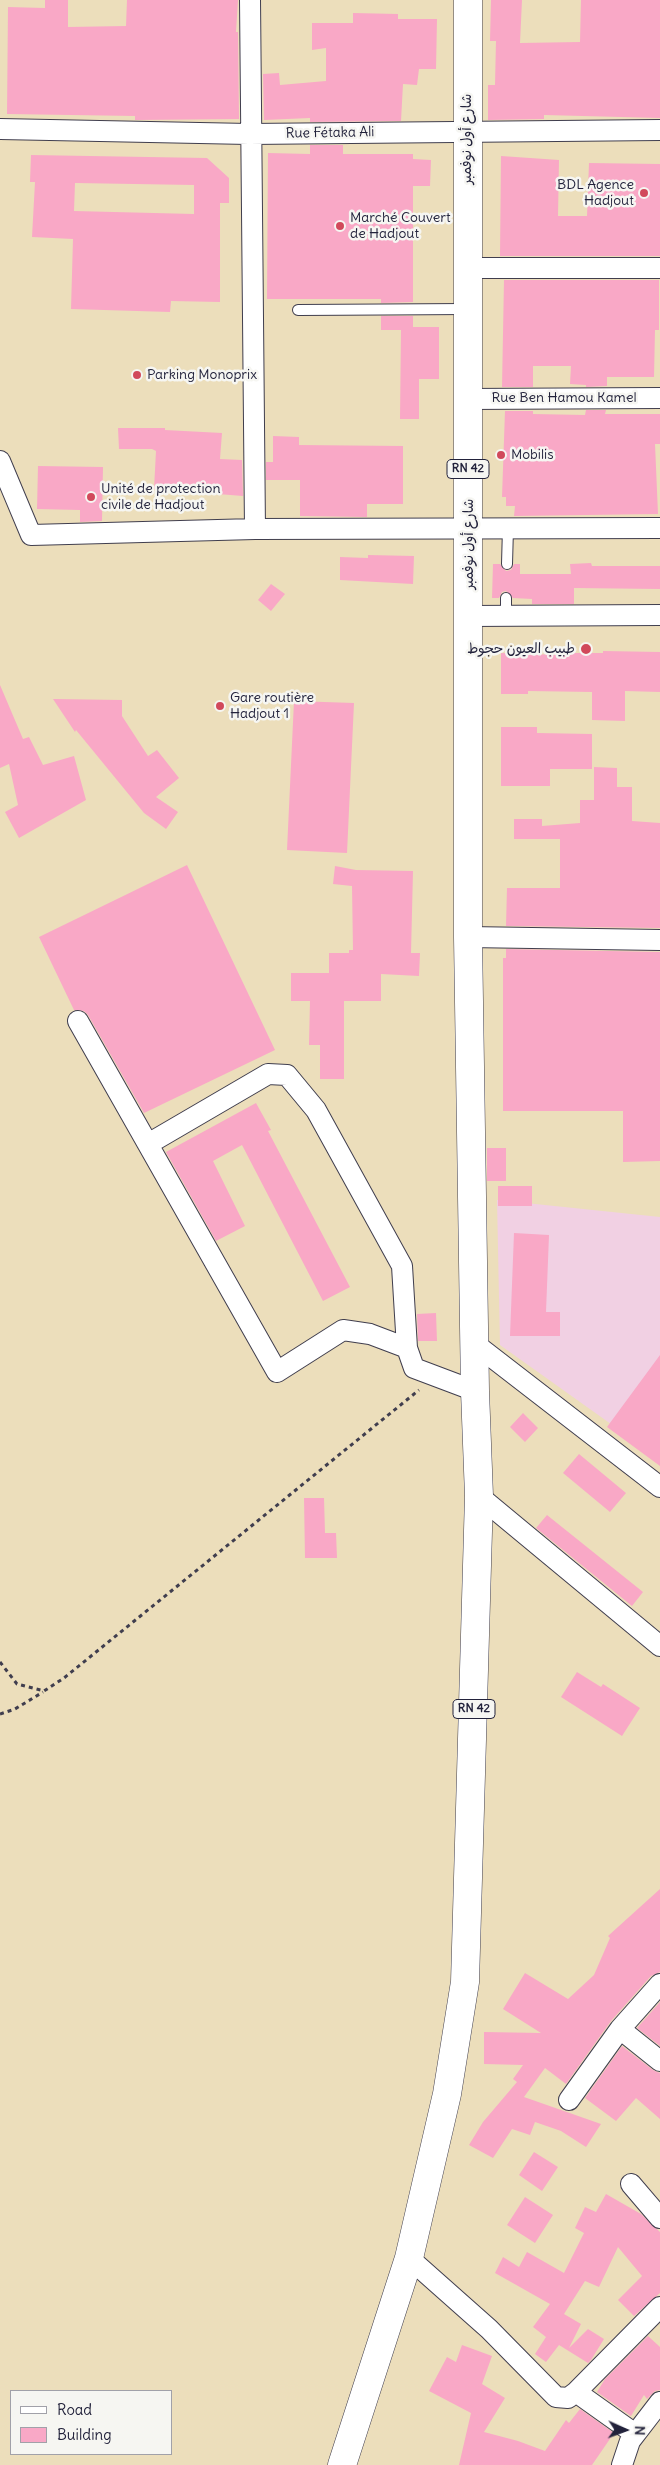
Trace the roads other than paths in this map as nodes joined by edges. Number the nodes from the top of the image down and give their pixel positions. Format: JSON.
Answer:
{"nodes":[{"id":1,"x":250,"y":0,"type":"edge"},
{"id":2,"x":468,"y":0,"type":"edge"},
{"id":3,"x":0,"y":129,"type":"edge"},
{"id":4,"x":660,"y":130,"type":"edge"},
{"id":5,"x":466,"y":132,"type":"junction"},
{"id":6,"x":249,"y":134,"type":"junction"},
{"id":7,"x":468,"y":268,"type":"junction"},
{"id":8,"x":660,"y":268,"type":"edge"},
{"id":9,"x":467,"y":309,"type":"junction"},
{"id":10,"x":298,"y":310,"type":"dead end"},
{"id":11,"x":467,"y":398,"type":"junction"},
{"id":12,"x":660,"y":398,"type":"edge"},
{"id":13,"x":0,"y":461,"type":"edge"},
{"id":14,"x":469,"y":528,"type":"junction"},
{"id":15,"x":508,"y":528,"type":"junction"},
{"id":16,"x":660,"y":528,"type":"edge"},
{"id":17,"x":255,"y":529,"type":"junction"},
{"id":18,"x":507,"y":564,"type":"dead end"},
{"id":19,"x":660,"y":615,"type":"edge"},
{"id":20,"x":469,"y":616,"type":"junction"},
{"id":21,"x":468,"y":937,"type":"junction"},
{"id":22,"x":660,"y":940,"type":"edge"},
{"id":23,"x":78,"y":1021,"type":"dead end"},
{"id":24,"x":148,"y":1144,"type":"junction"},
{"id":25,"x":475,"y":1344,"type":"junction"},
{"id":26,"x":407,"y":1348,"type":"junction"},
{"id":27,"x":475,"y":1391,"type":"junction"},
{"id":28,"x":660,"y":1487,"type":"edge"},
{"id":29,"x":479,"y":1496,"type":"junction"},
{"id":30,"x":660,"y":1646,"type":"edge"},
{"id":31,"x":660,"y":1984,"type":"edge"},
{"id":32,"x":620,"y":2029,"type":"junction"},
{"id":33,"x":660,"y":2061,"type":"edge"},
{"id":34,"x":569,"y":2100,"type":"dead end"},
{"id":35,"x":631,"y":2184,"type":"dead end"},
{"id":36,"x":660,"y":2218,"type":"edge"},
{"id":37,"x":410,"y":2258,"type":"junction"},
{"id":38,"x":660,"y":2306,"type":"edge"},
{"id":39,"x":576,"y":2392,"type":"junction"},
{"id":40,"x":660,"y":2402,"type":"edge"},
{"id":41,"x":635,"y":2434,"type":"junction"},
{"id":42,"x":342,"y":2465,"type":"edge"},
{"id":43,"x":622,"y":2465,"type":"edge"}],
"edges":[{"from":1,"to":6,"type":"street"},
{"from":2,"to":5,"type":"main road","name":"شارع أول نوفمبر","number":"RN 42"},
{"from":3,"to":6,"type":"street","name":"Rue Fétaka Ali"},
{"from":4,"to":5,"type":"street","name":"Rue Fétaka Ali"},
{"from":5,"to":6,"type":"street","name":"Rue Fétaka Ali"},
{"from":5,"to":7,"type":"main road","name":"شارع أول نوفمبر","number":"RN 42"},
{"from":6,"to":17,"type":"street"},
{"from":7,"to":8,"type":"street"},
{"from":7,"to":9,"type":"main road","name":"شارع أول نوفمبر","number":"RN 42"},
{"from":9,"to":10,"type":"lane"},
{"from":9,"to":11,"type":"main road","name":"شارع أول نوفمبر","number":"RN 42"},
{"from":11,"to":12,"type":"street","name":"Rue Ben Hamou Kamel"},
{"from":11,"to":14,"type":"main road","name":"شارع أول نوفمبر","number":"RN 42"},
{"from":13,"to":17,"type":"street"},
{"from":14,"to":15,"type":"street"},
{"from":14,"to":17,"type":"street"},
{"from":14,"to":20,"type":"main road","name":"شارع أول نوفمبر","number":"RN 42"},
{"from":15,"to":16,"type":"street"},
{"from":15,"to":18,"type":"lane"},
{"from":19,"to":20,"type":"street"},
{"from":20,"to":21,"type":"main road","name":"شارع أول نوفمبر","number":"RN 42"},
{"from":21,"to":22,"type":"street"},
{"from":21,"to":25,"type":"main road","number":"RN 42"},
{"from":23,"to":24,"type":"street"},
{"from":24,"to":26,"type":"street"},
{"from":24,"to":26,"type":"street"},
{"from":25,"to":27,"type":"main road","number":"RN 42"},
{"from":25,"to":28,"type":"street"},
{"from":26,"to":27,"type":"street"},
{"from":27,"to":29,"type":"main road","number":"RN 42"},
{"from":29,"to":30,"type":"street"},
{"from":29,"to":37,"type":"main road","number":"RN 42"},
{"from":31,"to":32,"type":"street"},
{"from":32,"to":33,"type":"street"},
{"from":32,"to":34,"type":"street"},
{"from":35,"to":36,"type":"street"},
{"from":37,"to":39,"type":"street"},
{"from":37,"to":42,"type":"main road","number":"RN 42"},
{"from":38,"to":39,"type":"street"},
{"from":39,"to":41,"type":"street"},
{"from":40,"to":41,"type":"street"},
{"from":41,"to":43,"type":"street"}]}
